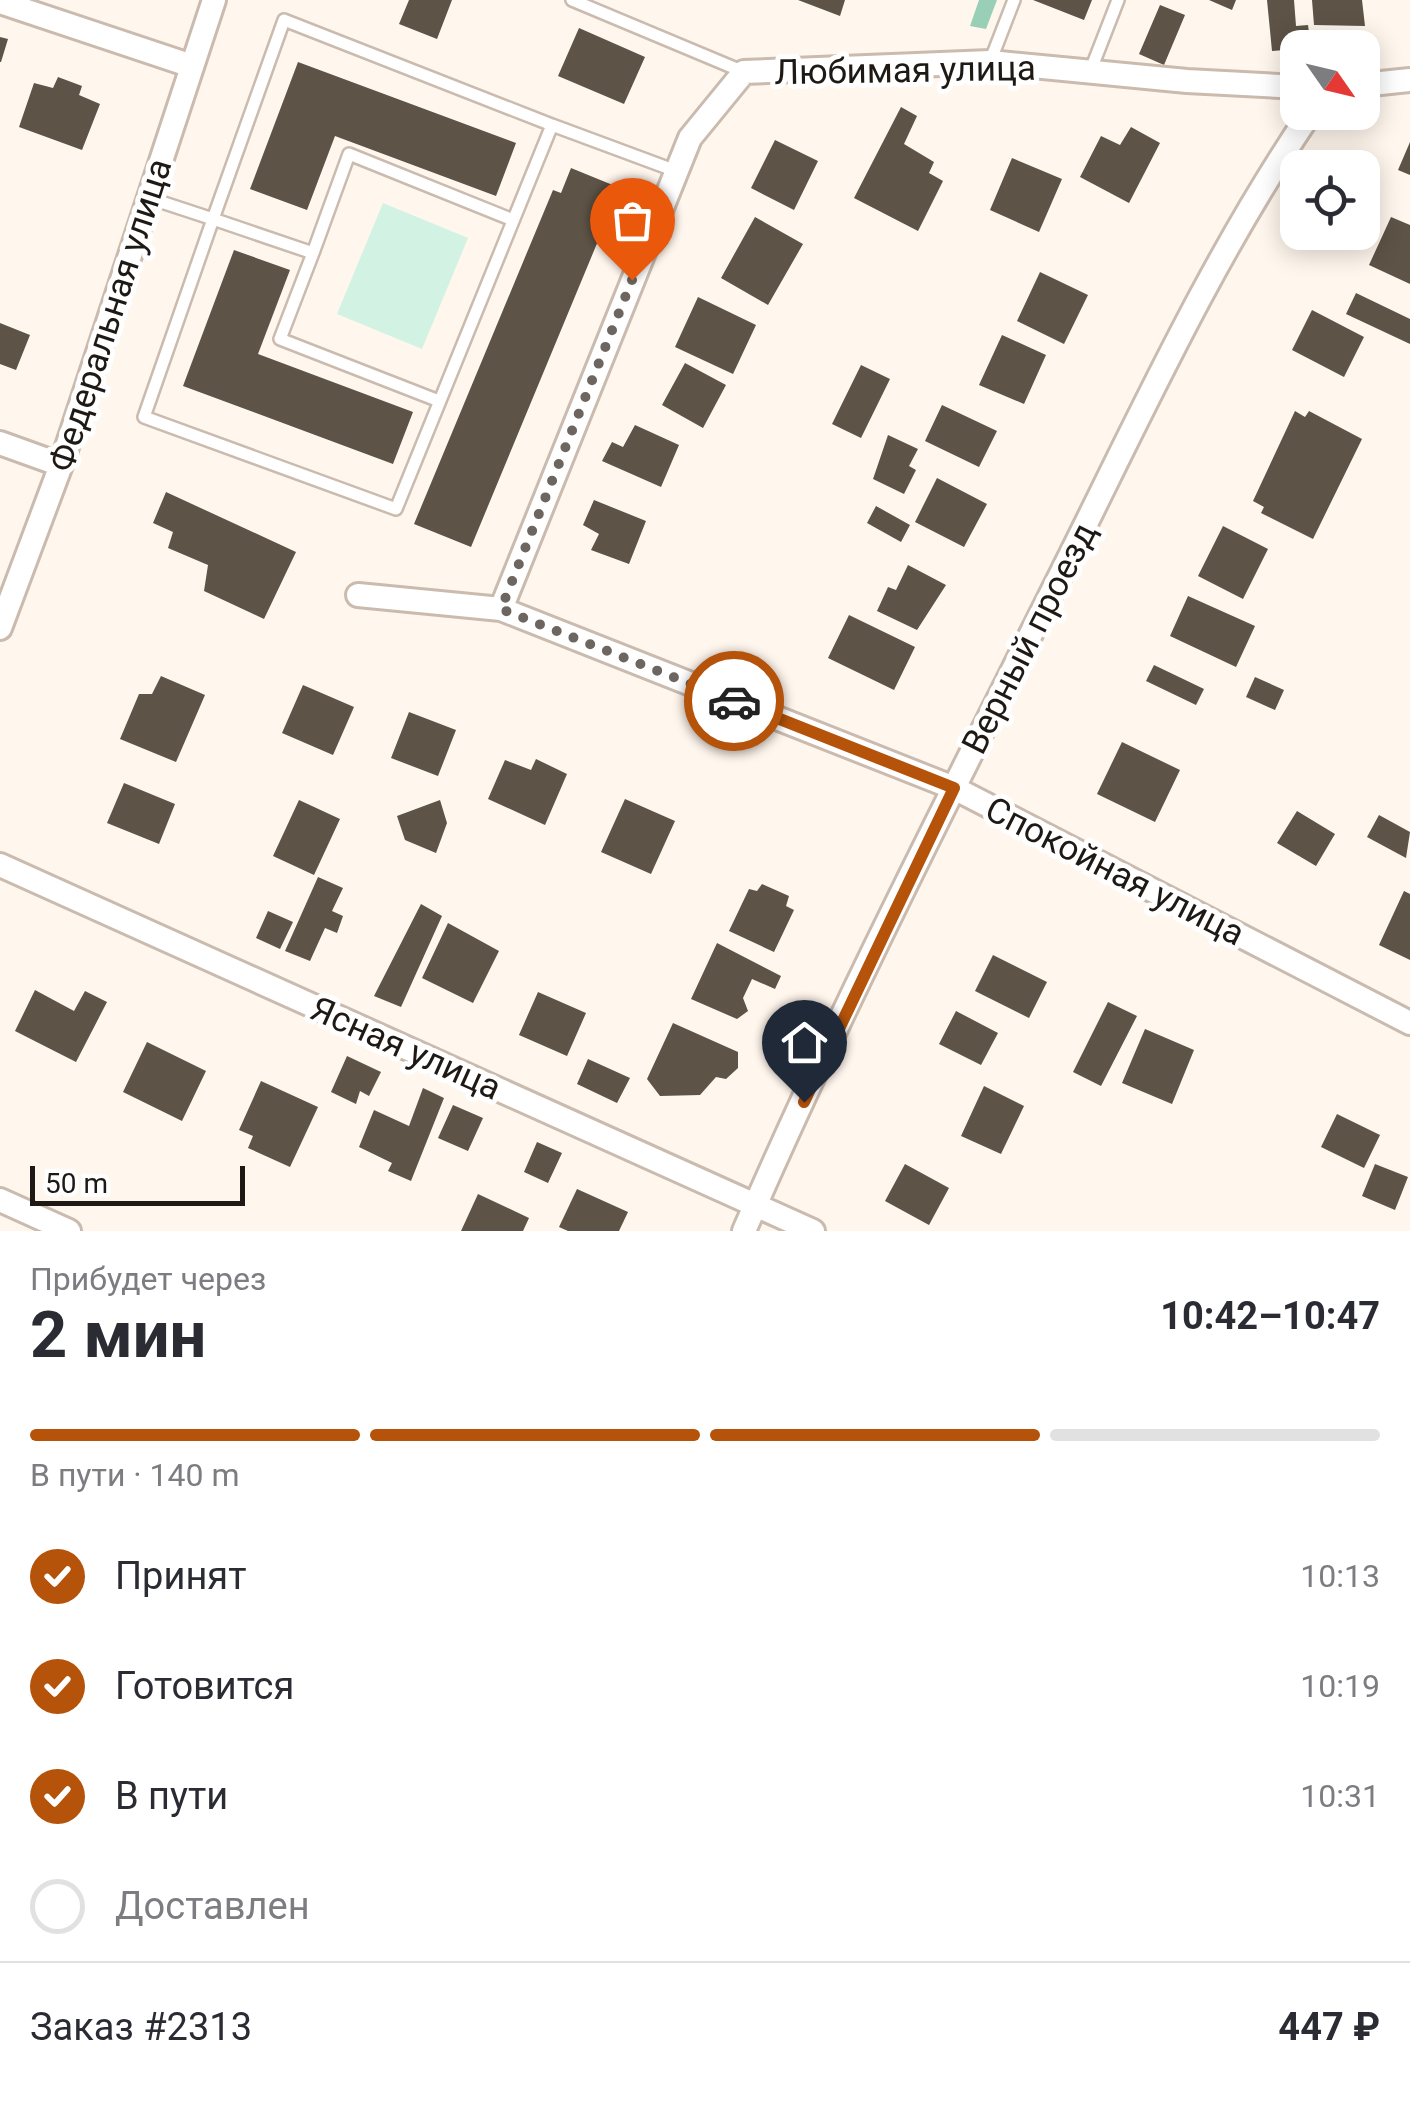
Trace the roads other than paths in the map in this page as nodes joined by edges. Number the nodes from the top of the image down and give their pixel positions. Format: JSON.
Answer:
{"nodes":[{"id":1,"x":214,"y":0,"type":"edge"},
{"id":2,"x":572,"y":0,"type":"edge"},
{"id":3,"x":1014,"y":0,"type":"edge"},
{"id":4,"x":1118,"y":0,"type":"edge"},
{"id":5,"x":0,"y":2,"type":"edge"},
{"id":6,"x":990,"y":62,"type":"junction"},
{"id":7,"x":192,"y":66,"type":"junction"},
{"id":8,"x":744,"y":72,"type":"junction"},
{"id":9,"x":1090,"y":72,"type":"junction"},
{"id":10,"x":1410,"y":80,"type":"edge"},
{"id":11,"x":1380,"y":83,"type":"edge"},
{"id":12,"x":1280,"y":86,"type":"edge"},
{"id":13,"x":552,"y":125,"type":"junction"},
{"id":14,"x":1299,"y":130,"type":"edge"},
{"id":15,"x":676,"y":171,"type":"junction"},
{"id":16,"x":149,"y":198,"type":"junction"},
{"id":17,"x":213,"y":219,"type":"junction"},
{"id":18,"x":513,"y":220,"type":"junction"},
{"id":19,"x":312,"y":253,"type":"junction"},
{"id":20,"x":439,"y":401,"type":"junction"},
{"id":21,"x":0,"y":443,"type":"edge"},
{"id":22,"x":61,"y":464,"type":"junction"},
{"id":23,"x":358,"y":595,"type":"dead end"},
{"id":24,"x":501,"y":609,"type":"junction"},
{"id":25,"x":0,"y":628,"type":"edge"},
{"id":26,"x":954,"y":788,"type":"junction"},
{"id":27,"x":0,"y":864,"type":"edge"},
{"id":28,"x":1410,"y":1023,"type":"edge"},
{"id":29,"x":0,"y":1200,"type":"edge"},
{"id":30,"x":755,"y":1206,"type":"junction"},
{"id":31,"x":68,"y":1231,"type":"edge"},
{"id":32,"x":744,"y":1231,"type":"edge"},
{"id":33,"x":813,"y":1231,"type":"edge"}],
"edges":[{"from":1,"to":7,"type":"street","name":"Федеральная улица"},
{"from":2,"to":8,"type":"lane"},
{"from":3,"to":6,"type":"lane"},
{"from":4,"to":9,"type":"lane"},
{"from":5,"to":7,"type":"street"},
{"from":6,"to":8,"type":"street","name":"Любимая улица"},
{"from":6,"to":9,"type":"street","name":"Любимая улица"},
{"from":7,"to":16,"type":"street","name":"Федеральная улица"},
{"from":8,"to":15,"type":"street","name":"Любимая улица"},
{"from":9,"to":12,"type":"street","name":"Любимая улица"},
{"from":10,"to":11,"type":"street"},
{"from":13,"to":15,"type":"lane"},
{"from":13,"to":17,"type":"lane"},
{"from":13,"to":18,"type":"lane"},
{"from":14,"to":26,"type":"street","name":"Верный проезд"},
{"from":15,"to":24,"type":"street","name":"Любимая улица"},
{"from":16,"to":17,"type":"lane"},
{"from":16,"to":22,"type":"street","name":"Федеральная улица"},
{"from":17,"to":19,"type":"lane"},
{"from":17,"to":20,"type":"lane"},
{"from":18,"to":19,"type":"lane"},
{"from":18,"to":20,"type":"lane"},
{"from":19,"to":20,"type":"lane"},
{"from":21,"to":22,"type":"street"},
{"from":22,"to":25,"type":"street","name":"Федеральная улица"},
{"from":23,"to":24,"type":"street","name":"Спокойная улица"},
{"from":24,"to":26,"type":"street","name":"Спокойная улица"},
{"from":26,"to":28,"type":"street","name":"Спокойная улица"},
{"from":26,"to":30,"type":"street","name":"Верный проезд"},
{"from":27,"to":30,"type":"street","name":"Ясная улица"},
{"from":29,"to":31,"type":"street"},
{"from":30,"to":32,"type":"street","name":"Верный проезд"},
{"from":30,"to":33,"type":"street","name":"Ясная улица"}]}
